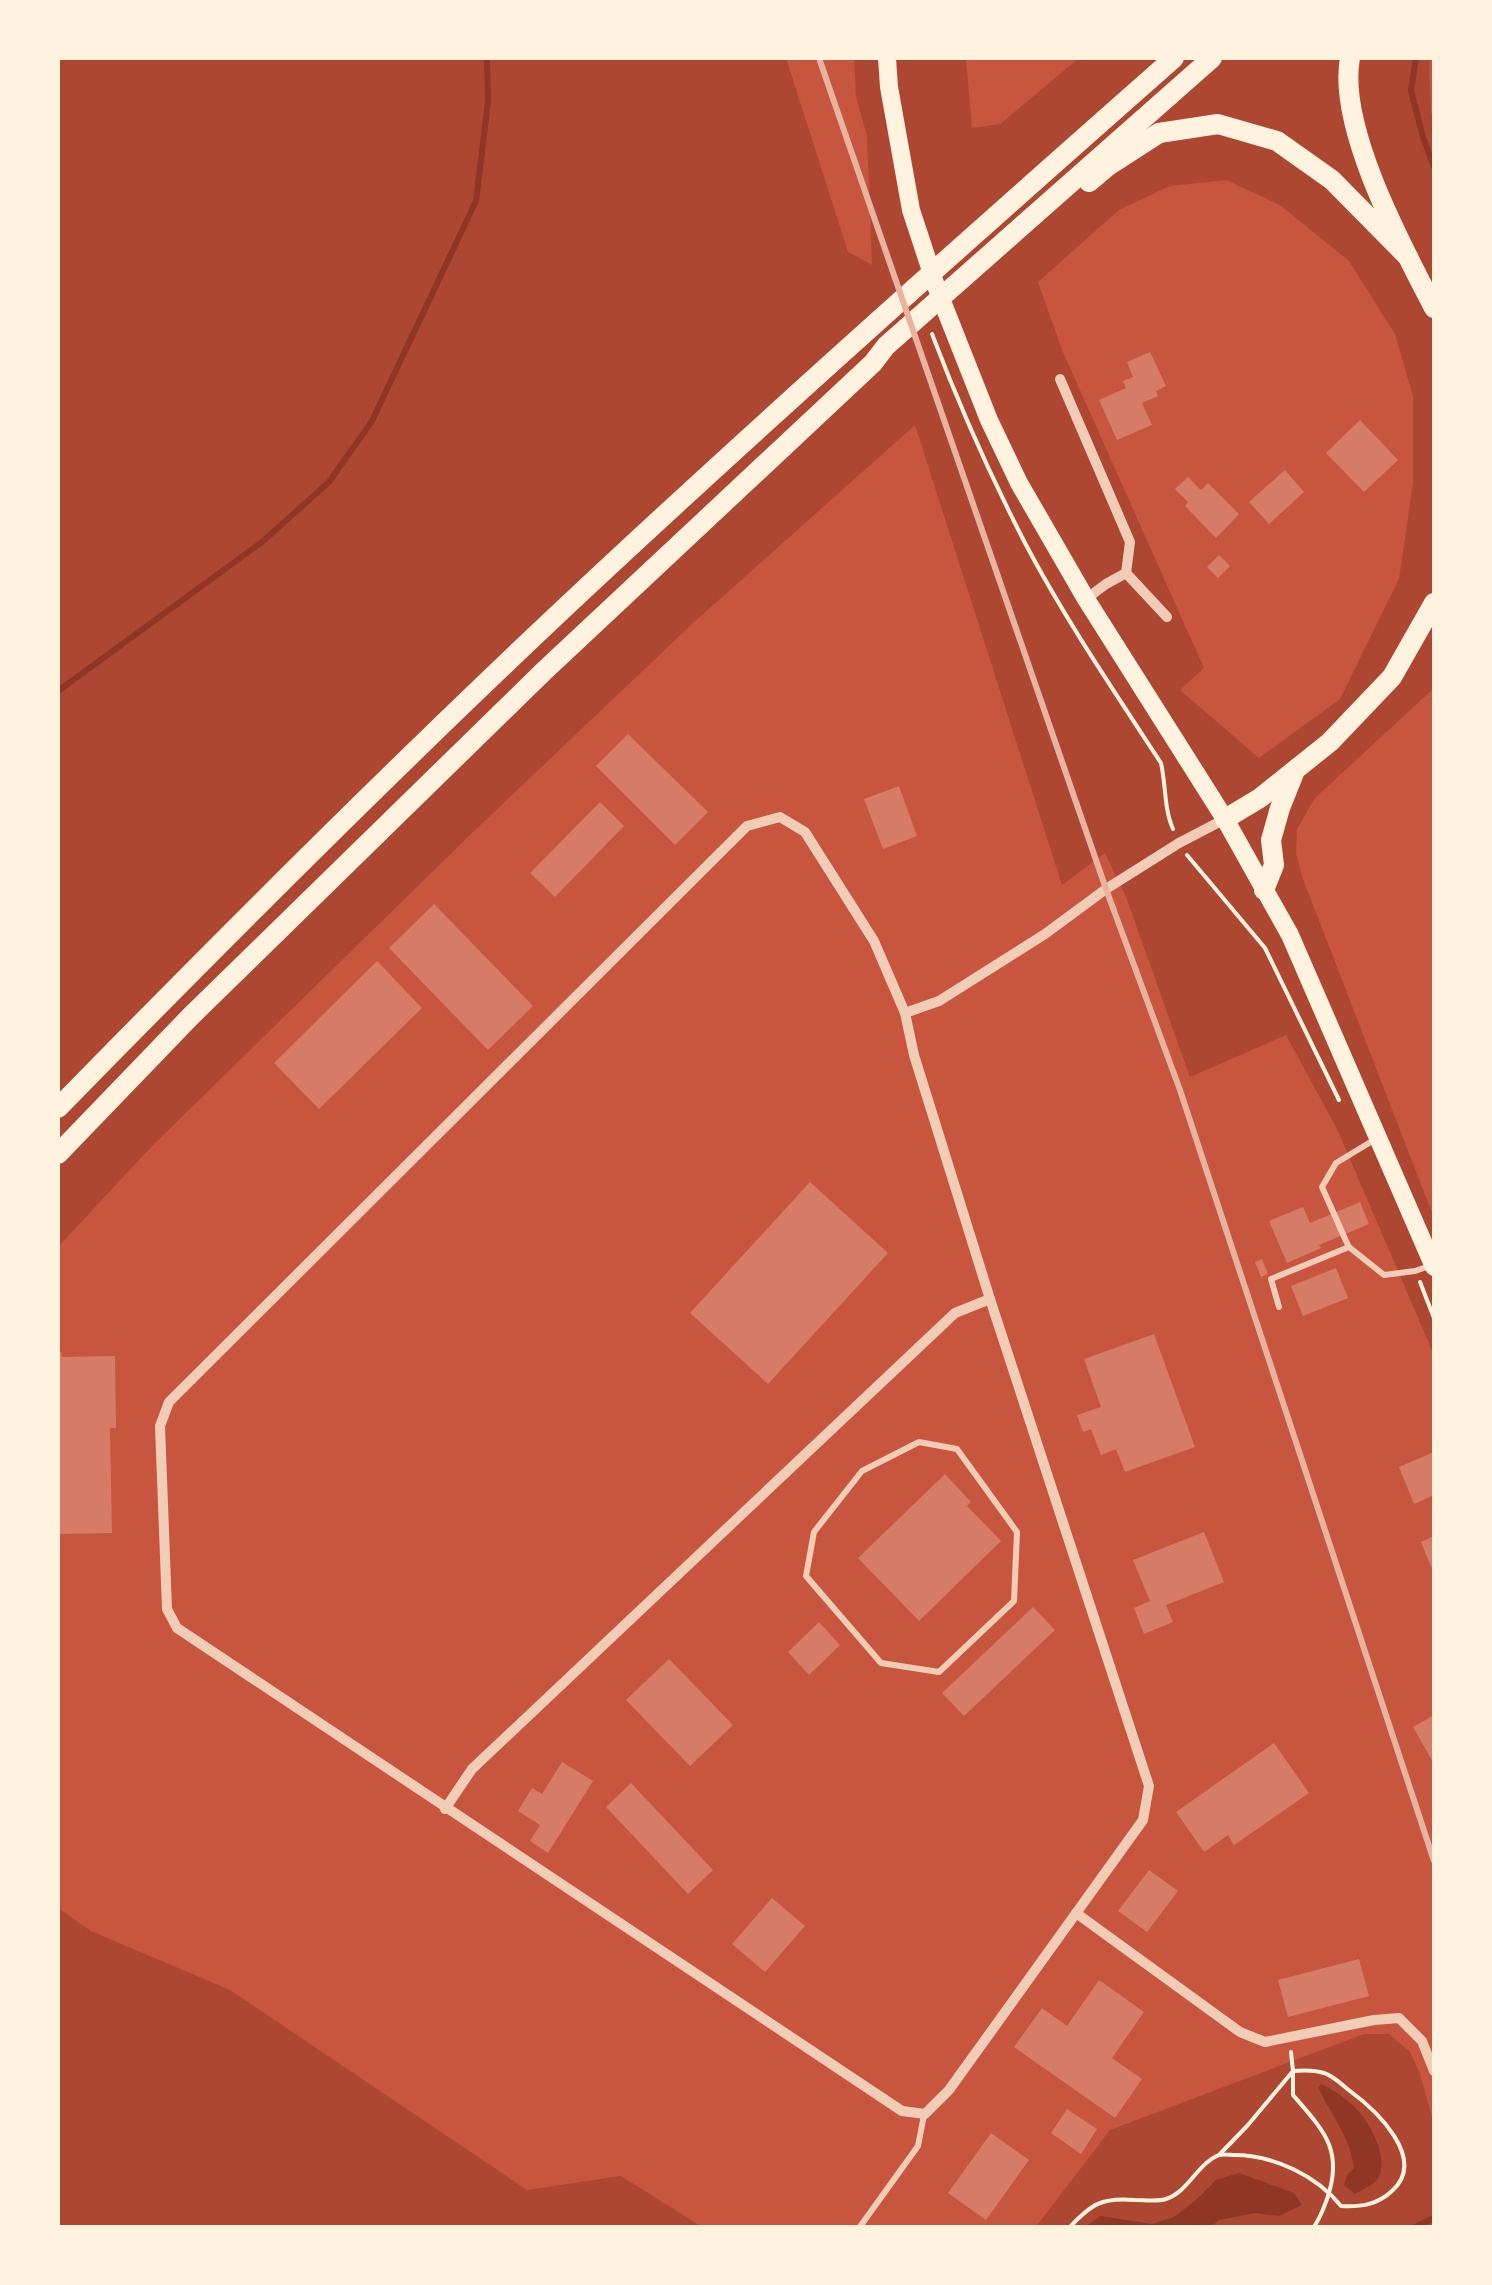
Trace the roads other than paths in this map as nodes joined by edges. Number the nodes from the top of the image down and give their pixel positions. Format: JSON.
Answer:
{"nodes":[{"id":1,"x":887,"y":58,"type":"edge"},
{"id":2,"x":1174,"y":58,"type":"edge"},
{"id":3,"x":1212,"y":58,"type":"edge"},
{"id":4,"x":1350,"y":58,"type":"edge"},
{"id":5,"x":1408,"y":257,"type":"junction"},
{"id":6,"x":982,"y":268,"type":"junction"},
{"id":7,"x":1434,"y":308,"type":"edge"},
{"id":8,"x":1060,"y":378,"type":"dead end"},
{"id":9,"x":1126,"y":573,"type":"junction"},
{"id":10,"x":1086,"y":600,"type":"junction"},
{"id":11,"x":1434,"y":604,"type":"edge"},
{"id":12,"x":1167,"y":617,"type":"dead end"},
{"id":13,"x":1295,"y":771,"type":"junction"},
{"id":14,"x":1225,"y":819,"type":"junction"},
{"id":15,"x":1264,"y":890,"type":"junction"},
{"id":16,"x":904,"y":1013,"type":"junction"},
{"id":17,"x":58,"y":1108,"type":"edge"},
{"id":18,"x":1379,"y":1136,"type":"junction"},
{"id":19,"x":58,"y":1154,"type":"edge"},
{"id":20,"x":1349,"y":1247,"type":"junction"},
{"id":21,"x":1434,"y":1266,"type":"edge"},
{"id":22,"x":990,"y":1298,"type":"junction"},
{"id":23,"x":1279,"y":1307,"type":"dead end"},
{"id":24,"x":862,"y":1471,"type":"joint"},
{"id":25,"x":446,"y":1809,"type":"junction"},
{"id":26,"x":1076,"y":1913,"type":"junction"},
{"id":27,"x":1434,"y":2072,"type":"edge"},
{"id":28,"x":924,"y":2114,"type":"junction"},
{"id":29,"x":860,"y":2228,"type":"edge"}],
"edges":[{"from":1,"to":10,"type":"main road"},
{"from":2,"to":17,"type":"highway"},
{"from":3,"to":6,"type":"highway"},
{"from":4,"to":5,"type":"highway"},
{"from":5,"to":6,"type":"highway"},
{"from":5,"to":7,"type":"highway"},
{"from":6,"to":19,"type":"highway"},
{"from":8,"to":9,"type":"street"},
{"from":9,"to":10,"type":"street"},
{"from":9,"to":12,"type":"street"},
{"from":10,"to":14,"type":"main road"},
{"from":11,"to":13,"type":"highway"},
{"from":13,"to":14,"type":"highway"},
{"from":13,"to":15,"type":"highway"},
{"from":14,"to":15,"type":"main road"},
{"from":14,"to":16,"type":"street"},
{"from":15,"to":18,"type":"main road"},
{"from":16,"to":22,"type":"street"},
{"from":16,"to":25,"type":"street"},
{"from":18,"to":20,"type":"lane"},
{"from":18,"to":21,"type":"main road"},
{"from":20,"to":21,"type":"lane"},
{"from":20,"to":23,"type":"lane"},
{"from":22,"to":25,"type":"street"},
{"from":22,"to":26,"type":"street"},
{"from":24,"to":24,"type":"lane"},
{"from":25,"to":28,"type":"street"},
{"from":26,"to":27,"type":"street"},
{"from":26,"to":28,"type":"street"},
{"from":28,"to":29,"type":"lane"}]}
